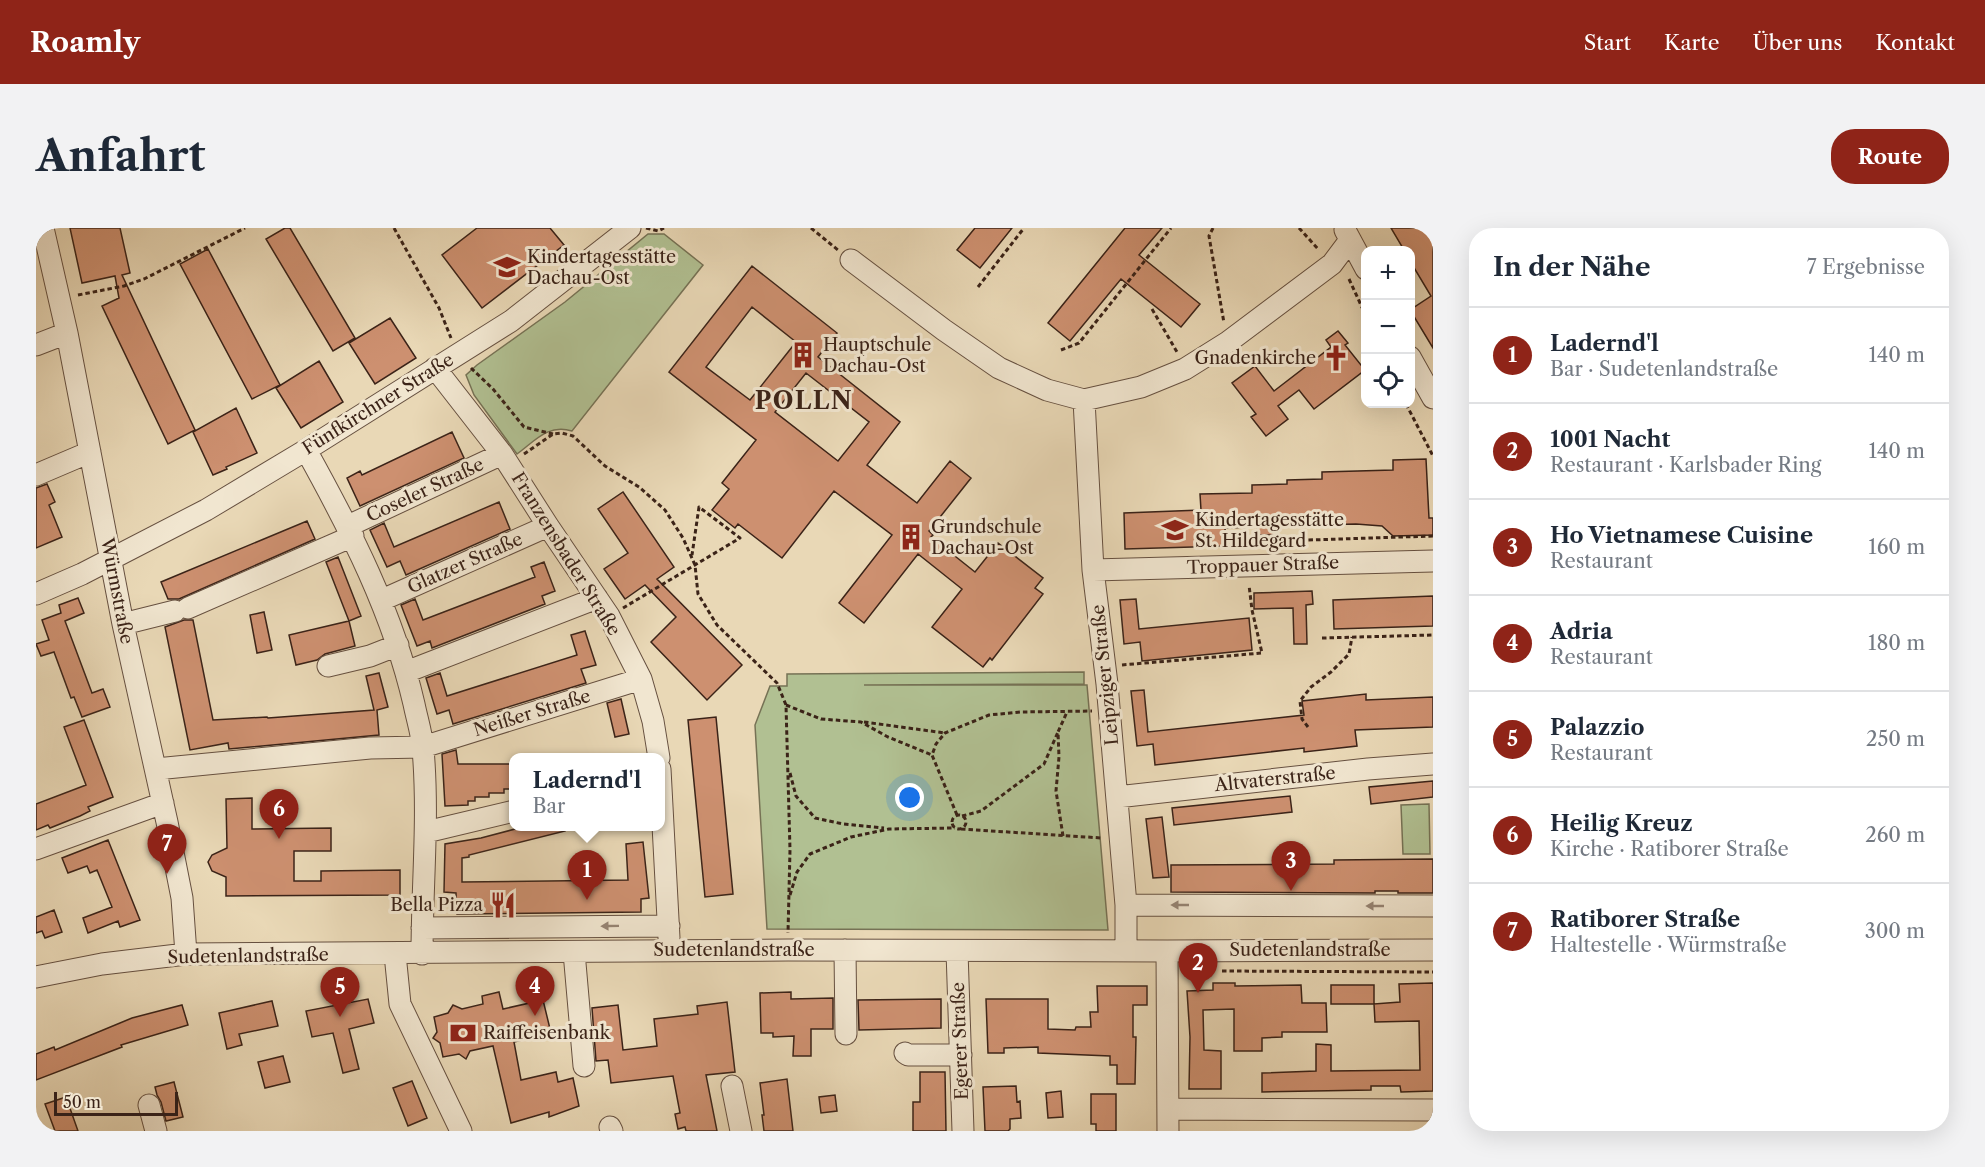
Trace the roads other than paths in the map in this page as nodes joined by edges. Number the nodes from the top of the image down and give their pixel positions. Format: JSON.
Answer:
{"nodes":[{"id":1,"x":43,"y":228,"type":"edge"},
{"id":2,"x":630,"y":228,"type":"edge"},
{"id":3,"x":1347,"y":234,"type":"edge"},
{"id":4,"x":851,"y":260,"type":"road end"},
{"id":5,"x":1361,"y":261,"type":"edge"},
{"id":6,"x":67,"y":333,"type":"junction"},
{"id":7,"x":36,"y":345,"type":"edge"},
{"id":8,"x":1421,"y":365,"type":"edge"},
{"id":9,"x":435,"y":368,"type":"junction"},
{"id":10,"x":1433,"y":398,"type":"edge"},
{"id":11,"x":1084,"y":400,"type":"junction"},
{"id":12,"x":306,"y":450,"type":"junction"},
{"id":13,"x":90,"y":452,"type":"junction"},
{"id":14,"x":505,"y":458,"type":"junction"},
{"id":15,"x":36,"y":475,"type":"edge"},
{"id":16,"x":548,"y":526,"type":"junction"},
{"id":17,"x":351,"y":531,"type":"junction"},
{"id":18,"x":111,"y":559,"type":"junction"},
{"id":19,"x":1433,"y":561,"type":"edge"},
{"id":20,"x":1093,"y":570,"type":"junction"},
{"id":21,"x":36,"y":594,"type":"edge"},
{"id":22,"x":597,"y":598,"type":"junction"},
{"id":23,"x":382,"y":600,"type":"junction"},
{"id":24,"x":123,"y":624,"type":"junction"},
{"id":25,"x":398,"y":645,"type":"junction"},
{"id":26,"x":327,"y":666,"type":"dead end"},
{"id":27,"x":406,"y":672,"type":"junction"},
{"id":28,"x":641,"y":679,"type":"junction"},
{"id":29,"x":423,"y":747,"type":"junction"},
{"id":30,"x":658,"y":753,"type":"edge"},
{"id":31,"x":1433,"y":764,"type":"edge"},
{"id":32,"x":156,"y":769,"type":"junction"},
{"id":33,"x":1116,"y":796,"type":"junction"},
{"id":34,"x":163,"y":803,"type":"junction"},
{"id":35,"x":509,"y":812,"type":"edge"},
{"id":36,"x":664,"y":831,"type":"edge"},
{"id":37,"x":426,"y":832,"type":"junction"},
{"id":38,"x":36,"y":849,"type":"edge"},
{"id":39,"x":1126,"y":905,"type":"junction"},
{"id":40,"x":1433,"y":906,"type":"edge"},
{"id":41,"x":669,"y":926,"type":"junction"},
{"id":42,"x":422,"y":928,"type":"junction"},
{"id":43,"x":845,"y":950,"type":"junction"},
{"id":44,"x":1433,"y":950,"type":"edge"},
{"id":45,"x":669,"y":951,"type":"junction"},
{"id":46,"x":957,"y":951,"type":"junction"},
{"id":47,"x":1126,"y":951,"type":"junction"},
{"id":48,"x":1167,"y":951,"type":"junction"},
{"id":49,"x":574,"y":952,"type":"junction"},
{"id":50,"x":186,"y":954,"type":"junction"},
{"id":51,"x":395,"y":954,"type":"junction"},
{"id":52,"x":422,"y":954,"type":"junction"},
{"id":53,"x":36,"y":977,"type":"edge"},
{"id":54,"x":846,"y":1034,"type":"dead end"},
{"id":55,"x":905,"y":1053,"type":"dead end"},
{"id":56,"x":961,"y":1055,"type":"junction"},
{"id":57,"x":584,"y":1066,"type":"dead end"},
{"id":58,"x":732,"y":1086,"type":"dead end"},
{"id":59,"x":149,"y":1105,"type":"dead end"},
{"id":60,"x":1168,"y":1109,"type":"junction"},
{"id":61,"x":1433,"y":1110,"type":"edge"},
{"id":62,"x":156,"y":1131,"type":"edge"},
{"id":63,"x":460,"y":1131,"type":"edge"},
{"id":64,"x":741,"y":1131,"type":"edge"},
{"id":65,"x":963,"y":1131,"type":"edge"},
{"id":66,"x":1168,"y":1131,"type":"edge"}],
"edges":[{"from":1,"to":6,"type":"street","name":"Würmstraße"},
{"from":2,"to":9,"type":"street","name":"Fünfkirchner Straße"},
{"from":3,"to":5,"type":"street"},
{"from":3,"to":11,"type":"street"},
{"from":4,"to":11,"type":"street"},
{"from":6,"to":7,"type":"street"},
{"from":6,"to":13,"type":"street","name":"Würmstraße"},
{"from":8,"to":10,"type":"street"},
{"from":9,"to":12,"type":"street","name":"Fünfkirchner Straße"},
{"from":9,"to":14,"type":"street","name":"Franzensbader Straße"},
{"from":11,"to":20,"type":"street","name":"Leipziger Straße"},
{"from":12,"to":17,"type":"street"},
{"from":12,"to":18,"type":"street","name":"Fünfkirchner Straße"},
{"from":13,"to":15,"type":"street"},
{"from":13,"to":18,"type":"street","name":"Würmstraße"},
{"from":14,"to":16,"type":"street","name":"Franzensbader Straße"},
{"from":14,"to":17,"type":"street","name":"Coseler Straße"},
{"from":16,"to":22,"type":"street","name":"Franzensbader Straße"},
{"from":16,"to":23,"type":"street","name":"Glatzer Straße"},
{"from":17,"to":23,"type":"street"},
{"from":17,"to":24,"type":"street","name":"Coseler Straße"},
{"from":18,"to":21,"type":"street","name":"Fünfkirchner Straße"},
{"from":18,"to":24,"type":"street","name":"Würmstraße"},
{"from":19,"to":20,"type":"street","name":"Troppauer Straße"},
{"from":20,"to":33,"type":"street","name":"Leipziger Straße"},
{"from":22,"to":27,"type":"street"},
{"from":22,"to":28,"type":"street","name":"Franzensbader Straße"},
{"from":23,"to":25,"type":"street"},
{"from":24,"to":32,"type":"street","name":"Würmstraße"},
{"from":25,"to":26,"type":"street"},
{"from":25,"to":27,"type":"street"},
{"from":27,"to":29,"type":"street"},
{"from":28,"to":29,"type":"street","name":"Neißer Straße"},
{"from":28,"to":30,"type":"street","name":"Franzensbader Straße"},
{"from":29,"to":32,"type":"street","name":"Neißer Straße"},
{"from":29,"to":37,"type":"street"},
{"from":31,"to":33,"type":"street","name":"Altvaterstraße"},
{"from":32,"to":34,"type":"street","name":"Würmstraße"},
{"from":33,"to":39,"type":"street","name":"Leipziger Straße"},
{"from":34,"to":38,"type":"street"},
{"from":34,"to":50,"type":"street","name":"Würmstraße"},
{"from":35,"to":37,"type":"street"},
{"from":36,"to":41,"type":"street","name":"Franzensbader Straße"},
{"from":37,"to":42,"type":"street"},
{"from":40,"to":39,"type":"street","one_way":true},
{"from":39,"to":47,"type":"street","name":"Leipziger Straße"},
{"from":41,"to":42,"type":"street","one_way":true},
{"from":41,"to":45,"type":"street","name":"Franzensbader Straße"},
{"from":42,"to":52,"type":"street"},
{"from":43,"to":45,"type":"street","name":"Sudetenlandstraße"},
{"from":43,"to":46,"type":"street","name":"Sudetenlandstraße"},
{"from":43,"to":54,"type":"street"},
{"from":44,"to":48,"type":"street","name":"Sudetenlandstraße"},
{"from":45,"to":49,"type":"street","name":"Sudetenlandstraße"},
{"from":46,"to":47,"type":"street","name":"Sudetenlandstraße"},
{"from":46,"to":56,"type":"street","name":"Egerer Straße"},
{"from":47,"to":48,"type":"street","name":"Sudetenlandstraße"},
{"from":48,"to":60,"type":"street"},
{"from":49,"to":52,"type":"street","name":"Sudetenlandstraße"},
{"from":49,"to":57,"type":"street"},
{"from":50,"to":51,"type":"street","name":"Sudetenlandstraße"},
{"from":50,"to":53,"type":"street","name":"Sudetenlandstraße"},
{"from":51,"to":52,"type":"street","name":"Sudetenlandstraße"},
{"from":51,"to":63,"type":"street"},
{"from":55,"to":56,"type":"street"},
{"from":56,"to":65,"type":"street","name":"Egerer Straße"},
{"from":58,"to":64,"type":"street"},
{"from":59,"to":62,"type":"street"},
{"from":60,"to":61,"type":"street"},
{"from":60,"to":66,"type":"street"}]}
